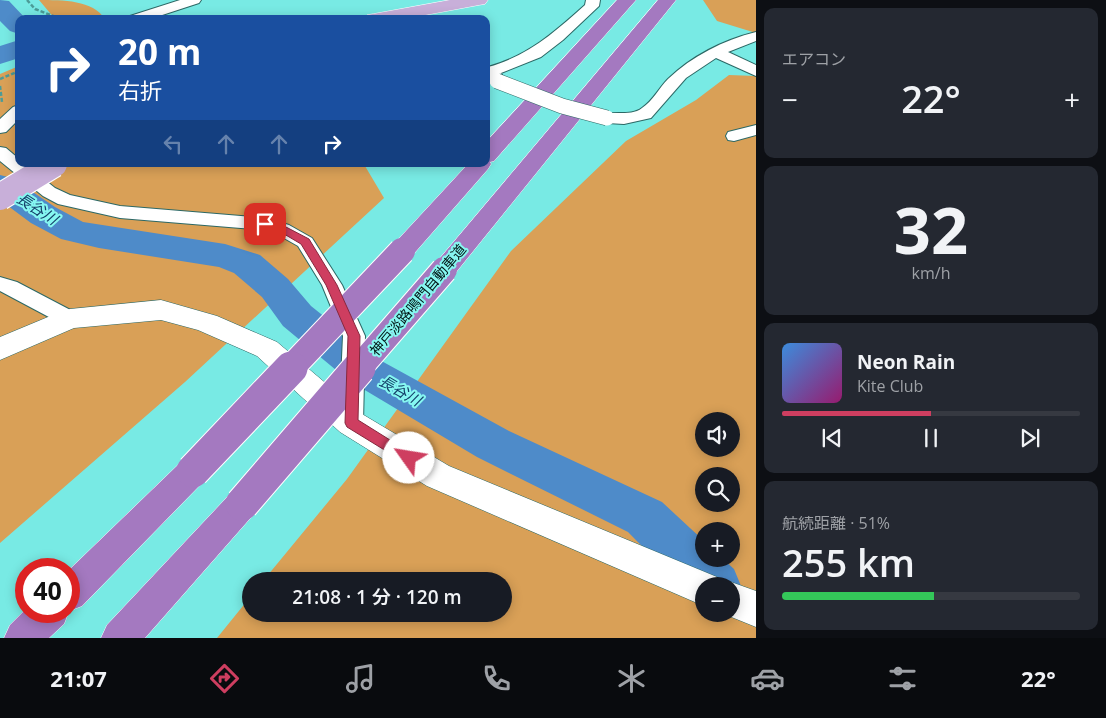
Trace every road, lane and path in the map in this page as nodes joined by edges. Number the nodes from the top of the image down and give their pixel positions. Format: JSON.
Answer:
{"nodes":[{"id":1,"x":27,"y":0,"type":"edge"},
{"id":2,"x":194,"y":0,"type":"edge"},
{"id":3,"x":478,"y":0,"type":"edge"},
{"id":4,"x":593,"y":0,"type":"edge"},
{"id":5,"x":627,"y":0,"type":"edge"},
{"id":6,"x":667,"y":0,"type":"edge"},
{"id":7,"x":50,"y":15,"type":"edge"},
{"id":8,"x":147,"y":15,"type":"edge"},
{"id":9,"x":395,"y":15,"type":"edge"},
{"id":10,"x":756,"y":36,"type":"edge"},
{"id":11,"x":716,"y":52,"type":"junction"},
{"id":12,"x":756,"y":71,"type":"edge"},
{"id":13,"x":15,"y":73,"type":"edge"},
{"id":14,"x":0,"y":79,"type":"edge"},
{"id":15,"x":0,"y":86,"type":"edge"},
{"id":16,"x":0,"y":104,"type":"edge"},
{"id":17,"x":15,"y":114,"type":"edge"},
{"id":18,"x":0,"y":128,"type":"edge"},
{"id":19,"x":756,"y":130,"type":"edge"},
{"id":20,"x":734,"y":136,"type":"dead end"},
{"id":21,"x":0,"y":152,"type":"edge"},
{"id":22,"x":490,"y":152,"type":"edge"},
{"id":23,"x":15,"y":164,"type":"edge"},
{"id":24,"x":18,"y":167,"type":"edge"},
{"id":25,"x":49,"y":167,"type":"edge"},
{"id":26,"x":477,"y":167,"type":"edge"},
{"id":27,"x":0,"y":197,"type":"edge"},
{"id":28,"x":0,"y":284,"type":"edge"},
{"id":29,"x":70,"y":319,"type":"junction"},
{"id":30,"x":0,"y":350,"type":"edge"},
{"id":31,"x":351,"y":423,"type":"junction"},
{"id":32,"x":80,"y":583,"type":"edge"},
{"id":33,"x":695,"y":585,"type":"edge"},
{"id":34,"x":740,"y":603,"type":"edge"},
{"id":35,"x":756,"y":609,"type":"edge"},
{"id":36,"x":39,"y":623,"type":"edge"},
{"id":37,"x":23,"y":638,"type":"edge"},
{"id":38,"x":120,"y":638,"type":"edge"}],
"edges":[{"from":1,"to":7,"type":"path"},
{"from":2,"to":8,"type":"street"},
{"from":3,"to":9,"type":"main road"},
{"from":4,"to":11,"type":"street","bridge":true},
{"from":5,"to":22,"type":"highway"},
{"from":6,"to":38,"type":"highway","name":"神戸淡路鳴門自動車道","bridge":true},
{"from":10,"to":11,"type":"street"},
{"from":11,"to":12,"type":"street"},
{"from":13,"to":14,"type":"path"},
{"from":15,"to":16,"type":"path"},
{"from":17,"to":18,"type":"street"},
{"from":19,"to":20,"type":"street"},
{"from":21,"to":23,"type":"street"},
{"from":24,"to":31,"type":"street"},
{"from":25,"to":27,"type":"main road","bridge":true},
{"from":26,"to":32,"type":"highway","bridge":true},
{"from":28,"to":29,"type":"street"},
{"from":29,"to":30,"type":"street"},
{"from":29,"to":31,"type":"street"},
{"from":31,"to":33,"type":"street"},
{"from":34,"to":35,"type":"street"},
{"from":36,"to":37,"type":"highway"}]}
